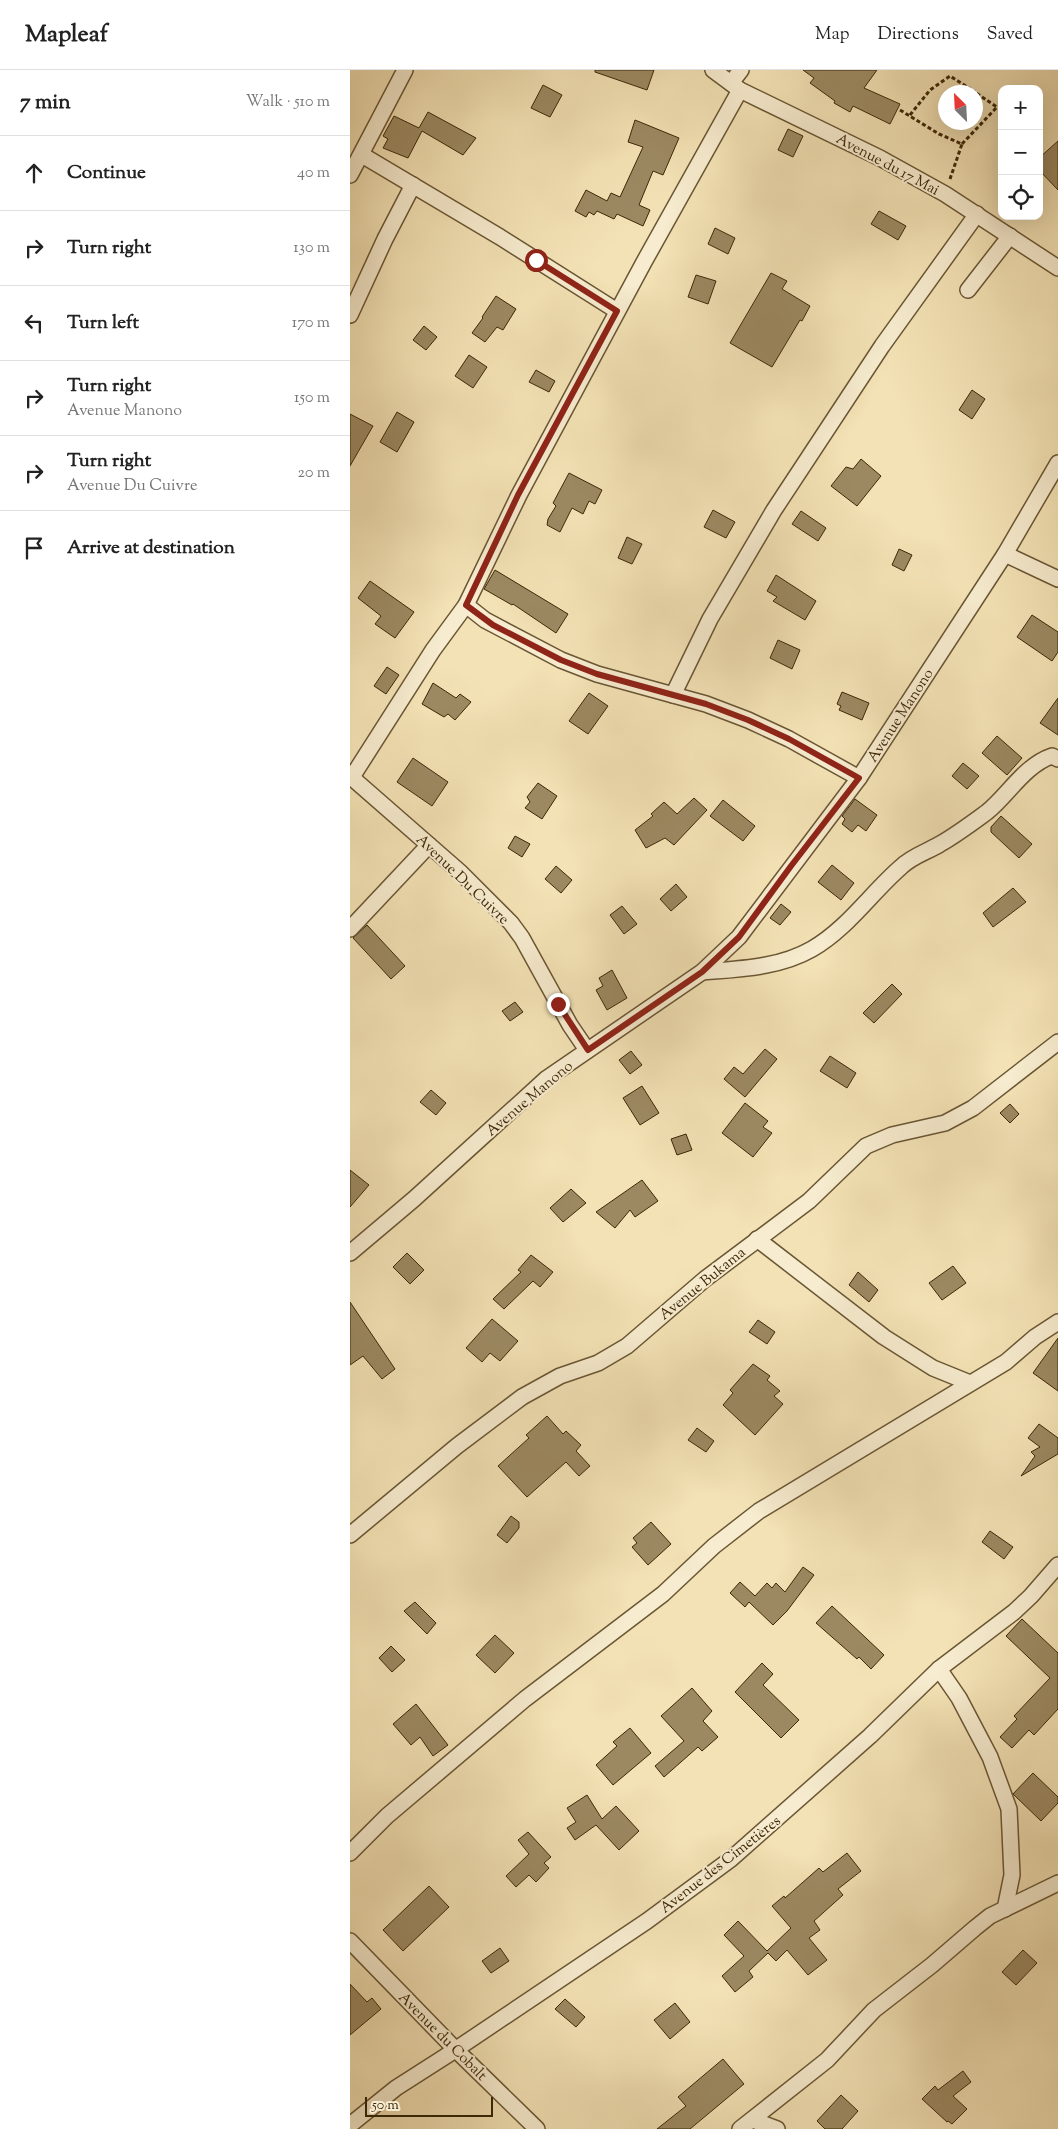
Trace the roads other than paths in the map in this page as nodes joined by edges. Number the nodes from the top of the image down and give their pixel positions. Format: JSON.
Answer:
{"nodes":[{"id":1,"x":405,"y":70,"type":"edge"},
{"id":2,"x":713,"y":70,"type":"edge"},
{"id":3,"x":741,"y":70,"type":"edge"},
{"id":4,"x":735,"y":87,"type":"junction"},
{"id":5,"x":362,"y":156,"type":"junction"},
{"id":6,"x":350,"y":175,"type":"edge"},
{"id":7,"x":413,"y":186,"type":"junction"},
{"id":8,"x":978,"y":214,"type":"junction"},
{"id":9,"x":1010,"y":236,"type":"junction"},
{"id":10,"x":1058,"y":268,"type":"edge"},
{"id":11,"x":968,"y":290,"type":"dead end"},
{"id":12,"x":617,"y":311,"type":"junction"},
{"id":13,"x":350,"y":315,"type":"edge"},
{"id":14,"x":1058,"y":463,"type":"edge"},
{"id":15,"x":1005,"y":554,"type":"junction"},
{"id":16,"x":1058,"y":580,"type":"edge"},
{"id":17,"x":466,"y":605,"type":"junction"},
{"id":18,"x":673,"y":695,"type":"junction"},
{"id":19,"x":1058,"y":759,"type":"edge"},
{"id":20,"x":351,"y":777,"type":"edge"},
{"id":21,"x":859,"y":778,"type":"junction"},
{"id":22,"x":429,"y":845,"type":"junction"},
{"id":23,"x":350,"y":929,"type":"edge"},
{"id":24,"x":702,"y":972,"type":"junction"},
{"id":25,"x":1058,"y":1042,"type":"edge"},
{"id":26,"x":588,"y":1050,"type":"junction"},
{"id":27,"x":757,"y":1239,"type":"junction"},
{"id":28,"x":350,"y":1253,"type":"edge"},
{"id":29,"x":1058,"y":1322,"type":"edge"},
{"id":30,"x":970,"y":1383,"type":"junction"},
{"id":31,"x":350,"y":1535,"type":"edge"},
{"id":32,"x":1058,"y":1565,"type":"edge"},
{"id":33,"x":939,"y":1669,"type":"junction"},
{"id":34,"x":350,"y":1853,"type":"edge"},
{"id":35,"x":1058,"y":1883,"type":"edge"},
{"id":36,"x":1005,"y":1909,"type":"junction"},
{"id":37,"x":350,"y":1941,"type":"edge"},
{"id":38,"x":456,"y":2050,"type":"junction"},
{"id":39,"x":350,"y":2125,"type":"edge"},
{"id":40,"x":746,"y":2125,"type":"edge"},
{"id":41,"x":537,"y":2129,"type":"edge"},
{"id":42,"x":776,"y":2129,"type":"edge"}],
"edges":[{"from":1,"to":5,"type":"street"},
{"from":2,"to":4,"type":"street","name":"Avenue du 17 Mai"},
{"from":3,"to":4,"type":"street"},
{"from":4,"to":8,"type":"street","name":"Avenue du 17 Mai"},
{"from":4,"to":12,"type":"street"},
{"from":5,"to":6,"type":"street"},
{"from":5,"to":7,"type":"street"},
{"from":7,"to":12,"type":"street"},
{"from":7,"to":13,"type":"street"},
{"from":8,"to":9,"type":"street","name":"Avenue du 17 Mai"},
{"from":8,"to":18,"type":"street"},
{"from":9,"to":10,"type":"street","name":"Avenue du 17 Mai"},
{"from":9,"to":11,"type":"street"},
{"from":12,"to":17,"type":"street"},
{"from":14,"to":15,"type":"street","name":"Avenue Manono"},
{"from":15,"to":16,"type":"street"},
{"from":15,"to":21,"type":"street","name":"Avenue Manono"},
{"from":17,"to":18,"type":"street"},
{"from":17,"to":20,"type":"street"},
{"from":18,"to":21,"type":"street"},
{"from":19,"to":24,"type":"street"},
{"from":20,"to":22,"type":"street","name":"Avenue Du Cuivre"},
{"from":21,"to":24,"type":"street","name":"Avenue Manono"},
{"from":22,"to":23,"type":"street"},
{"from":22,"to":26,"type":"street","name":"Avenue Du Cuivre"},
{"from":24,"to":26,"type":"street","name":"Avenue Manono"},
{"from":25,"to":27,"type":"street","name":"Avenue Bukama"},
{"from":26,"to":28,"type":"street","name":"Avenue Manono"},
{"from":27,"to":30,"type":"street"},
{"from":27,"to":31,"type":"street","name":"Avenue Bukama"},
{"from":29,"to":30,"type":"street"},
{"from":30,"to":34,"type":"street"},
{"from":32,"to":33,"type":"street","name":"Avenue des Cimetières"},
{"from":33,"to":36,"type":"street"},
{"from":33,"to":38,"type":"street","name":"Avenue des Cimetières"},
{"from":35,"to":36,"type":"street"},
{"from":36,"to":40,"type":"street"},
{"from":37,"to":38,"type":"street","name":"Avenue du Cobalt"},
{"from":38,"to":39,"type":"street","name":"Avenue des Cimetières"},
{"from":38,"to":41,"type":"street","name":"Avenue du Cobalt"},
{"from":40,"to":42,"type":"street"}]}
